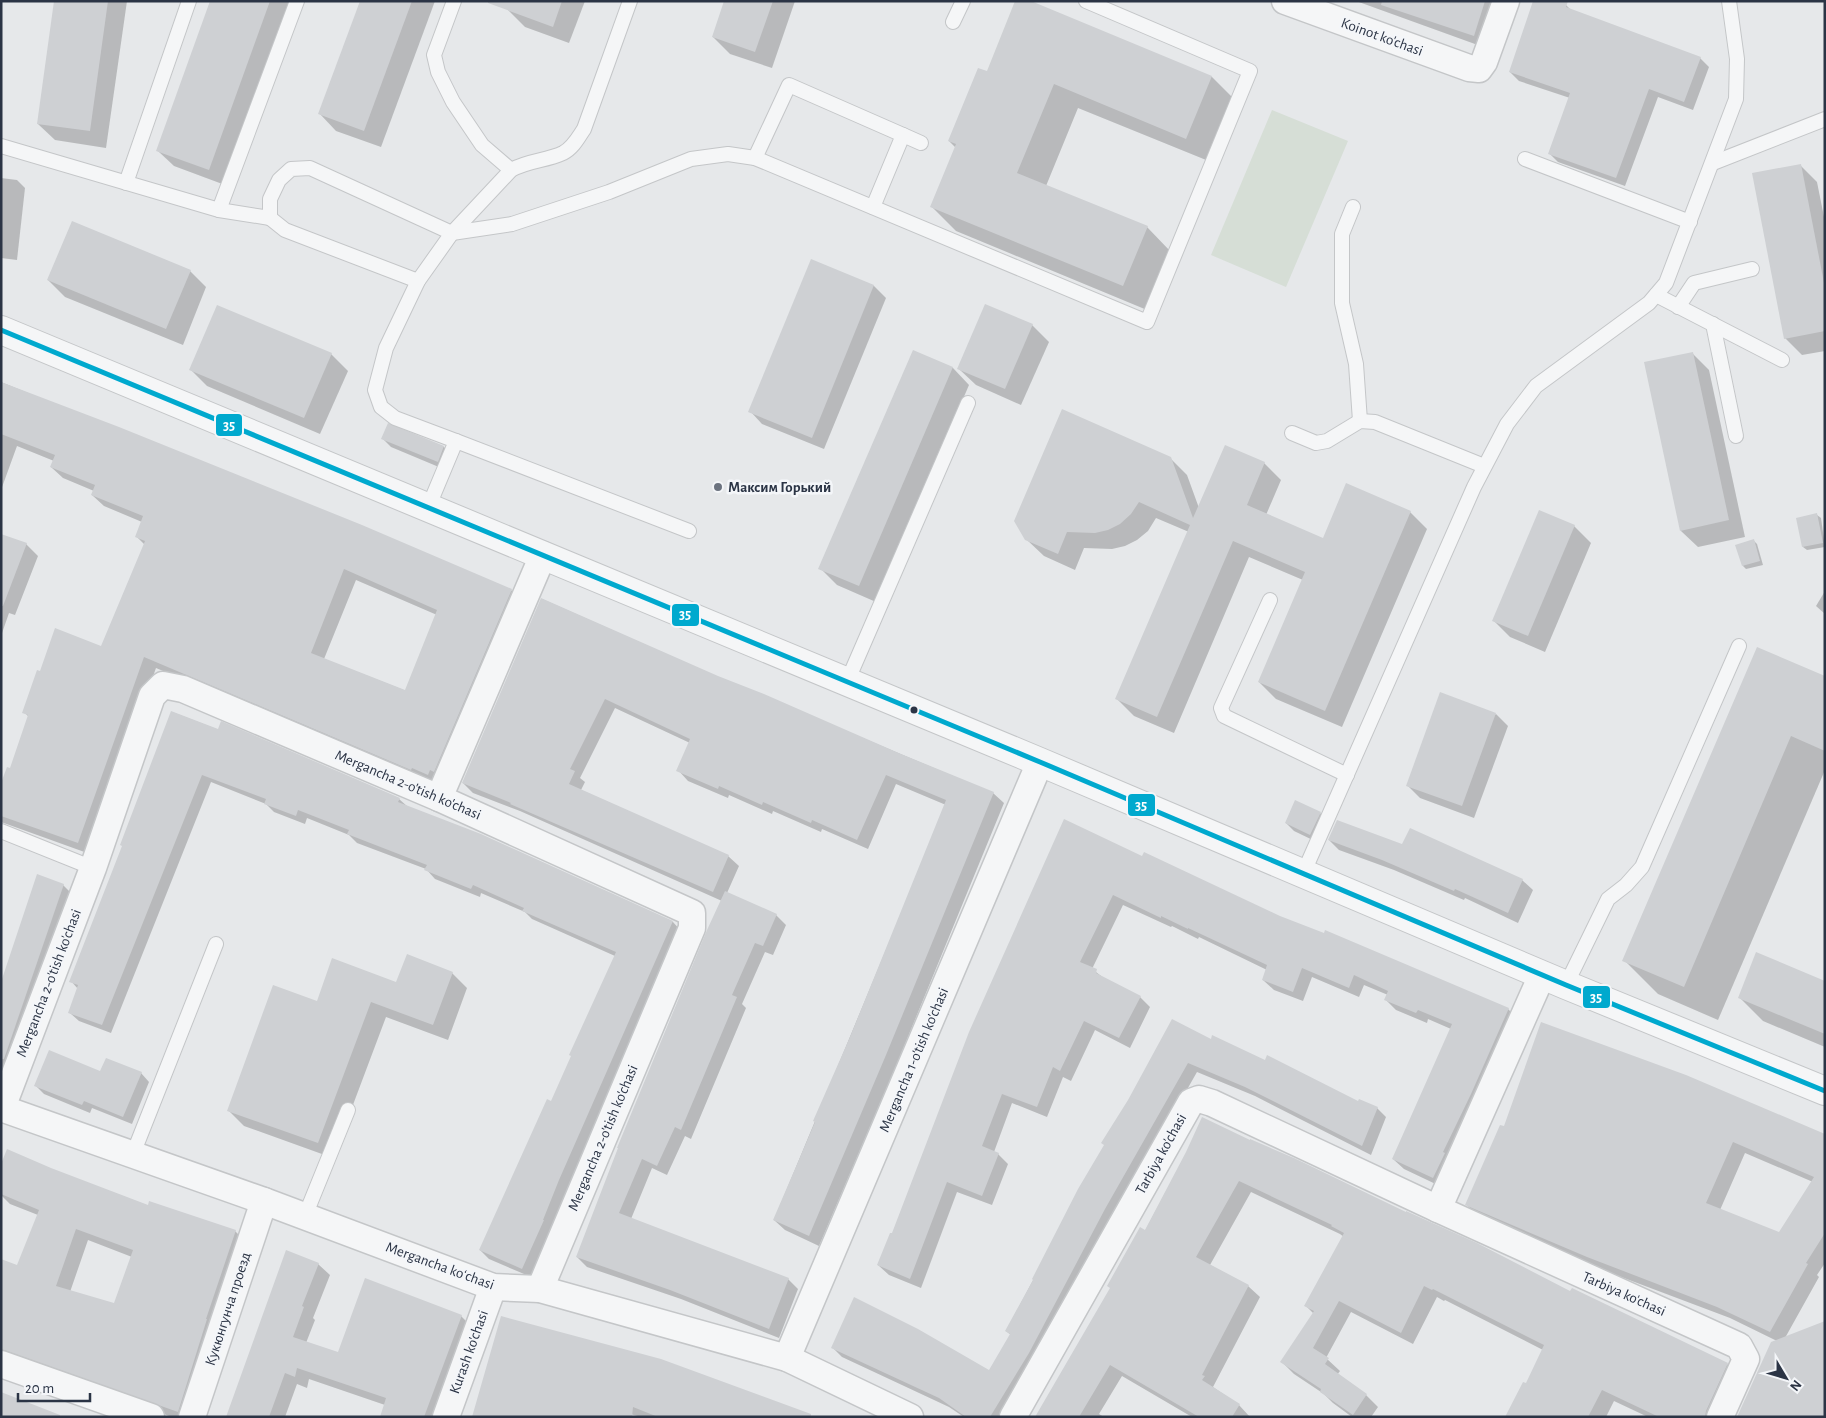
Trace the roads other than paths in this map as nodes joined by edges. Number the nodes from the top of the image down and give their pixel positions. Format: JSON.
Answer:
{"nodes":[{"id":1,"x":189,"y":1,"type":"edge"},
{"id":2,"x":297,"y":1,"type":"edge"},
{"id":3,"x":454,"y":1,"type":"edge"},
{"id":4,"x":630,"y":1,"type":"edge"},
{"id":5,"x":963,"y":1,"type":"edge"},
{"id":6,"x":1086,"y":1,"type":"edge"},
{"id":7,"x":1284,"y":1,"type":"edge"},
{"id":8,"x":1506,"y":1,"type":"edge"},
{"id":9,"x":1730,"y":1,"type":"edge"},
{"id":10,"x":953,"y":22,"type":"dead end"},
{"id":11,"x":1825,"y":120,"type":"edge"},
{"id":12,"x":903,"y":135,"type":"junction"},
{"id":13,"x":921,"y":143,"type":"dead end"},
{"id":14,"x":1,"y":146,"type":"edge"},
{"id":15,"x":755,"y":158,"type":"junction"},
{"id":16,"x":1525,"y":159,"type":"dead end"},
{"id":17,"x":1713,"y":163,"type":"junction"},
{"id":18,"x":511,"y":170,"type":"junction"},
{"id":19,"x":126,"y":183,"type":"junction"},
{"id":20,"x":873,"y":207,"type":"junction"},
{"id":21,"x":1354,"y":207,"type":"dead end"},
{"id":22,"x":219,"y":210,"type":"junction"},
{"id":23,"x":270,"y":218,"type":"junction"},
{"id":24,"x":1690,"y":222,"type":"junction"},
{"id":25,"x":452,"y":233,"type":"junction"},
{"id":26,"x":1752,"y":269,"type":"dead end"},
{"id":27,"x":418,"y":281,"type":"junction"},
{"id":28,"x":1656,"y":295,"type":"junction"},
{"id":29,"x":1678,"y":306,"type":"junction"},
{"id":30,"x":1713,"y":324,"type":"junction"},
{"id":31,"x":1,"y":330,"type":"edge"},
{"id":32,"x":1782,"y":360,"type":"dead end"},
{"id":33,"x":968,"y":403,"type":"dead end"},
{"id":34,"x":1360,"y":421,"type":"junction"},
{"id":35,"x":1292,"y":432,"type":"dead end"},
{"id":36,"x":1736,"y":436,"type":"dead end"},
{"id":37,"x":456,"y":441,"type":"junction"},
{"id":38,"x":1484,"y":466,"type":"junction"},
{"id":39,"x":428,"y":508,"type":"junction"},
{"id":40,"x":689,"y":531,"type":"dead end"},
{"id":41,"x":543,"y":555,"type":"junction"},
{"id":42,"x":1270,"y":600,"type":"dead end"},
{"id":43,"x":1739,"y":646,"type":"dead end"},
{"id":44,"x":847,"y":682,"type":"junction"},
{"id":45,"x":1040,"y":762,"type":"junction"},
{"id":46,"x":1347,"y":775,"type":"junction"},
{"id":47,"x":439,"y":798,"type":"junction"},
{"id":48,"x":1,"y":831,"type":"edge"},
{"id":49,"x":93,"y":868,"type":"junction"},
{"id":50,"x":1303,"y":874,"type":"junction"},
{"id":51,"x":216,"y":944,"type":"dead end"},
{"id":52,"x":1554,"y":980,"type":"junction"},
{"id":53,"x":1825,"y":1091,"type":"edge"},
{"id":54,"x":1,"y":1108,"type":"edge"},
{"id":55,"x":348,"y":1110,"type":"dead end"},
{"id":56,"x":133,"y":1154,"type":"junction"},
{"id":57,"x":264,"y":1201,"type":"junction"},
{"id":58,"x":1438,"y":1209,"type":"junction"},
{"id":59,"x":305,"y":1216,"type":"junction"},
{"id":60,"x":493,"y":1287,"type":"junction"},
{"id":61,"x":540,"y":1289,"type":"junction"},
{"id":62,"x":787,"y":1358,"type":"junction"},
{"id":63,"x":1,"y":1364,"type":"edge"},
{"id":64,"x":151,"y":1417,"type":"edge"},
{"id":65,"x":192,"y":1417,"type":"edge"},
{"id":66,"x":446,"y":1417,"type":"edge"},
{"id":67,"x":910,"y":1417,"type":"edge"},
{"id":68,"x":1013,"y":1417,"type":"edge"},
{"id":69,"x":1720,"y":1417,"type":"edge"}],
"edges":[{"from":1,"to":19,"type":"lane"},
{"from":2,"to":22,"type":"lane"},
{"from":3,"to":18,"type":"lane"},
{"from":4,"to":18,"type":"lane"},
{"from":5,"to":10,"type":"lane"},
{"from":6,"to":20,"type":"lane"},
{"from":7,"to":8,"type":"street","name":"Koinot ko'chasi"},
{"from":9,"to":17,"type":"lane"},
{"from":11,"to":17,"type":"lane"},
{"from":12,"to":13,"type":"lane"},
{"from":12,"to":15,"type":"lane"},
{"from":12,"to":20,"type":"lane"},
{"from":14,"to":19,"type":"lane"},
{"from":15,"to":20,"type":"lane"},
{"from":15,"to":25,"type":"lane"},
{"from":16,"to":24,"type":"lane"},
{"from":17,"to":24,"type":"lane"},
{"from":18,"to":25,"type":"lane"},
{"from":19,"to":22,"type":"lane"},
{"from":21,"to":34,"type":"lane"},
{"from":22,"to":23,"type":"lane"},
{"from":23,"to":25,"type":"lane"},
{"from":23,"to":27,"type":"lane"},
{"from":24,"to":28,"type":"lane"},
{"from":25,"to":27,"type":"lane"},
{"from":26,"to":29,"type":"lane"},
{"from":27,"to":37,"type":"lane"},
{"from":28,"to":29,"type":"lane"},
{"from":28,"to":38,"type":"lane"},
{"from":29,"to":30,"type":"lane"},
{"from":30,"to":32,"type":"lane"},
{"from":30,"to":36,"type":"lane"},
{"from":31,"to":39,"type":"street"},
{"from":33,"to":44,"type":"lane"},
{"from":34,"to":35,"type":"lane"},
{"from":34,"to":38,"type":"lane"},
{"from":37,"to":39,"type":"lane"},
{"from":37,"to":40,"type":"lane"},
{"from":38,"to":46,"type":"lane"},
{"from":39,"to":41,"type":"street"},
{"from":41,"to":44,"type":"street"},
{"from":41,"to":47,"type":"street"},
{"from":42,"to":46,"type":"lane"},
{"from":43,"to":52,"type":"lane"},
{"from":44,"to":45,"type":"street"},
{"from":45,"to":50,"type":"street"},
{"from":45,"to":62,"type":"street","name":"Mergancha 1-o'tish ko'chasi"},
{"from":46,"to":50,"type":"lane"},
{"from":47,"to":49,"type":"street","name":"Mergancha 2-o'tish ko'chasi"},
{"from":47,"to":61,"type":"street","name":"Mergancha 2-o'tish ko'chasi"},
{"from":48,"to":49,"type":"lane"},
{"from":49,"to":54,"type":"street","name":"Mergancha 2-o'tish ko'chasi"},
{"from":50,"to":52,"type":"street"},
{"from":51,"to":56,"type":"lane"},
{"from":52,"to":53,"type":"street"},
{"from":52,"to":58,"type":"street"},
{"from":54,"to":56,"type":"street","name":"Mergancha koʻchasi"},
{"from":55,"to":59,"type":"lane"},
{"from":56,"to":57,"type":"street","name":"Mergancha koʻchasi"},
{"from":57,"to":59,"type":"street","name":"Mergancha koʻchasi"},
{"from":57,"to":65,"type":"street","name":"Кукюнгунча проезд"},
{"from":58,"to":68,"type":"street","name":"Tarbiya ko'chasi"},
{"from":58,"to":69,"type":"street","name":"Tarbiya ko'chasi"},
{"from":59,"to":60,"type":"street","name":"Mergancha koʻchasi"},
{"from":60,"to":61,"type":"street","name":"Mergancha koʻchasi"},
{"from":60,"to":66,"type":"street","name":"Kurash ko'chasi"},
{"from":61,"to":62,"type":"street","name":"Mergancha koʻchasi"},
{"from":62,"to":67,"type":"street","name":"Mergancha koʻchasi"},
{"from":63,"to":64,"type":"street"}]}
